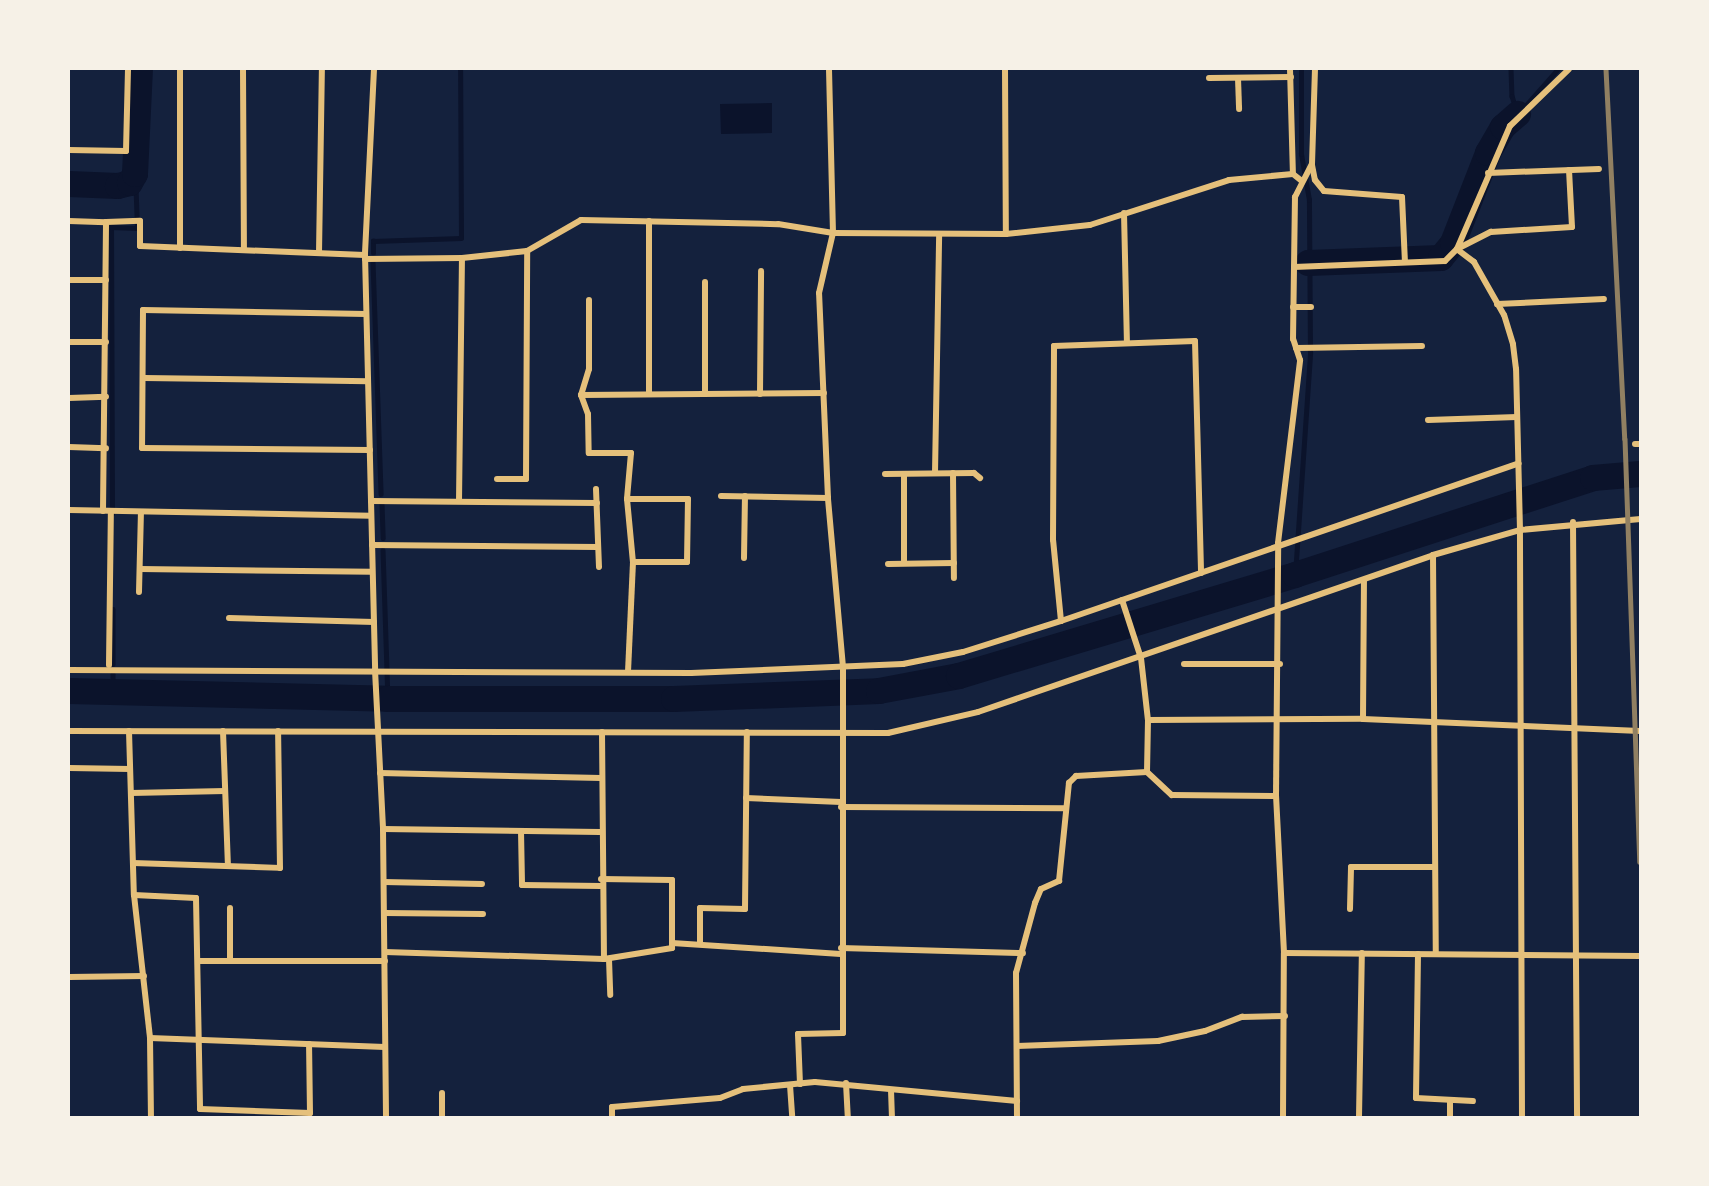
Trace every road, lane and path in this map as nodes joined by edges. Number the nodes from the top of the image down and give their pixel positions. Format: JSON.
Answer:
{"nodes":[{"id":1,"x":128,"y":69,"type":"edge"},
{"id":2,"x":180,"y":69,"type":"edge"},
{"id":3,"x":243,"y":69,"type":"edge"},
{"id":4,"x":322,"y":69,"type":"edge"},
{"id":5,"x":374,"y":69,"type":"edge"},
{"id":6,"x":829,"y":69,"type":"edge"},
{"id":7,"x":1005,"y":69,"type":"edge"},
{"id":8,"x":1290,"y":69,"type":"edge"},
{"id":9,"x":1315,"y":69,"type":"edge"},
{"id":10,"x":1569,"y":69,"type":"edge"},
{"id":11,"x":1291,"y":77,"type":"junction"},
{"id":12,"x":1209,"y":78,"type":"dead end"},
{"id":13,"x":1238,"y":78,"type":"junction"},
{"id":14,"x":1239,"y":109,"type":"dead end"},
{"id":15,"x":69,"y":150,"type":"edge"},
{"id":16,"x":1312,"y":164,"type":"junction"},
{"id":17,"x":1599,"y":169,"type":"dead end"},
{"id":18,"x":1569,"y":170,"type":"junction"},
{"id":19,"x":1488,"y":173,"type":"junction"},
{"id":20,"x":1293,"y":174,"type":"junction"},
{"id":21,"x":1304,"y":178,"type":"junction"},
{"id":22,"x":1124,"y":213,"type":"junction"},
{"id":23,"x":69,"y":221,"type":"edge"},
{"id":24,"x":649,"y":221,"type":"junction"},
{"id":25,"x":106,"y":222,"type":"junction"},
{"id":26,"x":833,"y":233,"type":"junction"},
{"id":27,"x":1006,"y":234,"type":"junction"},
{"id":28,"x":939,"y":236,"type":"junction"},
{"id":29,"x":180,"y":248,"type":"junction"},
{"id":30,"x":1456,"y":249,"type":"junction"},
{"id":31,"x":244,"y":250,"type":"junction"},
{"id":32,"x":527,"y":251,"type":"junction"},
{"id":33,"x":319,"y":253,"type":"junction"},
{"id":34,"x":365,"y":257,"type":"junction"},
{"id":35,"x":462,"y":258,"type":"junction"},
{"id":36,"x":1405,"y":262,"type":"junction"},
{"id":37,"x":1294,"y":267,"type":"junction"},
{"id":38,"x":761,"y":272,"type":"dead end"},
{"id":39,"x":69,"y":280,"type":"edge"},
{"id":40,"x":106,"y":280,"type":"junction"},
{"id":41,"x":705,"y":282,"type":"dead end"},
{"id":42,"x":1604,"y":299,"type":"dead end"},
{"id":43,"x":589,"y":300,"type":"dead end"},
{"id":44,"x":1497,"y":304,"type":"junction"},
{"id":45,"x":1293,"y":307,"type":"junction"},
{"id":46,"x":1308,"y":307,"type":"dead end"},
{"id":47,"x":366,"y":314,"type":"junction"},
{"id":48,"x":69,"y":342,"type":"edge"},
{"id":49,"x":106,"y":342,"type":"junction"},
{"id":50,"x":1127,"y":343,"type":"junction"},
{"id":51,"x":1422,"y":346,"type":"dead end"},
{"id":52,"x":1296,"y":348,"type":"junction"},
{"id":53,"x":144,"y":378,"type":"junction"},
{"id":54,"x":368,"y":381,"type":"junction"},
{"id":55,"x":824,"y":393,"type":"junction"},
{"id":56,"x":649,"y":394,"type":"junction"},
{"id":57,"x":705,"y":394,"type":"junction"},
{"id":58,"x":760,"y":394,"type":"junction"},
{"id":59,"x":581,"y":395,"type":"junction"},
{"id":60,"x":106,"y":397,"type":"junction"},
{"id":61,"x":69,"y":398,"type":"edge"},
{"id":62,"x":1517,"y":417,"type":"junction"},
{"id":63,"x":1428,"y":420,"type":"dead end"},
{"id":64,"x":69,"y":447,"type":"edge"},
{"id":65,"x":106,"y":448,"type":"junction"},
{"id":66,"x":370,"y":450,"type":"junction"},
{"id":67,"x":1519,"y":463,"type":"junction"},
{"id":68,"x":935,"y":473,"type":"junction"},
{"id":69,"x":953,"y":473,"type":"junction"},
{"id":70,"x":885,"y":474,"type":"dead end"},
{"id":71,"x":904,"y":474,"type":"junction"},
{"id":72,"x":980,"y":478,"type":"dead end"},
{"id":73,"x":497,"y":479,"type":"dead end"},
{"id":74,"x":596,"y":489,"type":"dead end"},
{"id":75,"x":721,"y":496,"type":"dead end"},
{"id":76,"x":745,"y":496,"type":"junction"},
{"id":77,"x":828,"y":498,"type":"junction"},
{"id":78,"x":627,"y":499,"type":"junction"},
{"id":79,"x":371,"y":501,"type":"junction"},
{"id":80,"x":459,"y":501,"type":"junction"},
{"id":81,"x":597,"y":502,"type":"junction"},
{"id":82,"x":69,"y":510,"type":"edge"},
{"id":83,"x":103,"y":511,"type":"junction"},
{"id":84,"x":111,"y":511,"type":"junction"},
{"id":85,"x":141,"y":512,"type":"junction"},
{"id":86,"x":371,"y":516,"type":"junction"},
{"id":87,"x":1640,"y":519,"type":"edge"},
{"id":88,"x":1573,"y":522,"type":"junction"},
{"id":89,"x":1520,"y":530,"type":"junction"},
{"id":90,"x":372,"y":545,"type":"junction"},
{"id":91,"x":598,"y":547,"type":"junction"},
{"id":92,"x":1278,"y":547,"type":"junction"},
{"id":93,"x":1433,"y":555,"type":"junction"},
{"id":94,"x":744,"y":558,"type":"dead end"},
{"id":95,"x":633,"y":562,"type":"junction"},
{"id":96,"x":954,"y":563,"type":"junction"},
{"id":97,"x":888,"y":564,"type":"dead end"},
{"id":98,"x":904,"y":564,"type":"junction"},
{"id":99,"x":599,"y":567,"type":"dead end"},
{"id":100,"x":140,"y":569,"type":"junction"},
{"id":101,"x":372,"y":572,"type":"junction"},
{"id":102,"x":1201,"y":573,"type":"junction"},
{"id":103,"x":954,"y":578,"type":"dead end"},
{"id":104,"x":1364,"y":581,"type":"junction"},
{"id":105,"x":139,"y":592,"type":"dead end"},
{"id":106,"x":1123,"y":602,"type":"junction"},
{"id":107,"x":1280,"y":607,"type":"junction"},
{"id":108,"x":229,"y":618,"type":"dead end"},
{"id":109,"x":1061,"y":621,"type":"junction"},
{"id":110,"x":374,"y":622,"type":"junction"},
{"id":111,"x":1140,"y":655,"type":"junction"},
{"id":112,"x":1184,"y":664,"type":"dead end"},
{"id":113,"x":1280,"y":664,"type":"junction"},
{"id":114,"x":109,"y":665,"type":"dead end"},
{"id":115,"x":69,"y":670,"type":"edge"},
{"id":116,"x":378,"y":670,"type":"junction"},
{"id":117,"x":843,"y":670,"type":"junction"},
{"id":118,"x":628,"y":672,"type":"junction"},
{"id":119,"x":1363,"y":719,"type":"junction"},
{"id":120,"x":1148,"y":720,"type":"junction"},
{"id":121,"x":1280,"y":721,"type":"junction"},
{"id":122,"x":1435,"y":724,"type":"junction"},
{"id":123,"x":378,"y":729,"type":"junction"},
{"id":124,"x":1520,"y":729,"type":"junction"},
{"id":125,"x":69,"y":731,"type":"edge"},
{"id":126,"x":129,"y":731,"type":"junction"},
{"id":127,"x":223,"y":731,"type":"junction"},
{"id":128,"x":278,"y":731,"type":"junction"},
{"id":129,"x":1575,"y":731,"type":"junction"},
{"id":130,"x":1640,"y":731,"type":"edge"},
{"id":131,"x":602,"y":732,"type":"junction"},
{"id":132,"x":747,"y":732,"type":"junction"},
{"id":133,"x":845,"y":732,"type":"junction"},
{"id":134,"x":69,"y":768,"type":"edge"},
{"id":135,"x":130,"y":769,"type":"junction"},
{"id":136,"x":1147,"y":772,"type":"junction"},
{"id":137,"x":380,"y":773,"type":"junction"},
{"id":138,"x":601,"y":778,"type":"junction"},
{"id":139,"x":225,"y":791,"type":"junction"},
{"id":140,"x":131,"y":793,"type":"junction"},
{"id":141,"x":1276,"y":796,"type":"junction"},
{"id":142,"x":746,"y":798,"type":"junction"},
{"id":143,"x":841,"y":804,"type":"junction"},
{"id":144,"x":1066,"y":808,"type":"junction"},
{"id":145,"x":383,"y":829,"type":"junction"},
{"id":146,"x":520,"y":831,"type":"junction"},
{"id":147,"x":600,"y":832,"type":"junction"},
{"id":148,"x":133,"y":863,"type":"junction"},
{"id":149,"x":228,"y":866,"type":"junction"},
{"id":150,"x":1435,"y":867,"type":"junction"},
{"id":151,"x":384,"y":882,"type":"junction"},
{"id":152,"x":601,"y":883,"type":"junction"},
{"id":153,"x":482,"y":884,"type":"dead end"},
{"id":154,"x":134,"y":895,"type":"junction"},
{"id":155,"x":230,"y":908,"type":"dead end"},
{"id":156,"x":1350,"y":909,"type":"dead end"},
{"id":157,"x":384,"y":913,"type":"junction"},
{"id":158,"x":483,"y":914,"type":"dead end"},
{"id":159,"x":672,"y":943,"type":"junction"},
{"id":160,"x":700,"y":943,"type":"junction"},
{"id":161,"x":841,"y":951,"type":"junction"},
{"id":162,"x":385,"y":952,"type":"junction"},
{"id":163,"x":1023,"y":953,"type":"junction"},
{"id":164,"x":1284,"y":953,"type":"junction"},
{"id":165,"x":1362,"y":953,"type":"junction"},
{"id":166,"x":1419,"y":954,"type":"junction"},
{"id":167,"x":1436,"y":954,"type":"junction"},
{"id":168,"x":1521,"y":957,"type":"junction"},
{"id":169,"x":1575,"y":957,"type":"junction"},
{"id":170,"x":1640,"y":957,"type":"edge"},
{"id":171,"x":607,"y":959,"type":"junction"},
{"id":172,"x":198,"y":961,"type":"junction"},
{"id":173,"x":230,"y":961,"type":"junction"},
{"id":174,"x":384,"y":961,"type":"junction"},
{"id":175,"x":144,"y":976,"type":"junction"},
{"id":176,"x":69,"y":977,"type":"edge"},
{"id":177,"x":610,"y":995,"type":"dead end"},
{"id":178,"x":1285,"y":1016,"type":"junction"},
{"id":179,"x":150,"y":1038,"type":"junction"},
{"id":180,"x":200,"y":1040,"type":"junction"},
{"id":181,"x":309,"y":1044,"type":"junction"},
{"id":182,"x":1017,"y":1046,"type":"junction"},
{"id":183,"x":385,"y":1047,"type":"junction"},
{"id":184,"x":846,"y":1083,"type":"junction"},
{"id":185,"x":800,"y":1084,"type":"junction"},
{"id":186,"x":790,"y":1085,"type":"junction"},
{"id":187,"x":891,"y":1090,"type":"junction"},
{"id":188,"x":442,"y":1094,"type":"dead end"},
{"id":189,"x":1450,"y":1100,"type":"junction"},
{"id":190,"x":1017,"y":1101,"type":"junction"},
{"id":191,"x":1473,"y":1101,"type":"dead end"},
{"id":192,"x":253,"y":1114,"type":"edge"},
{"id":193,"x":151,"y":1117,"type":"edge"},
{"id":194,"x":386,"y":1117,"type":"edge"},
{"id":195,"x":442,"y":1117,"type":"edge"},
{"id":196,"x":612,"y":1117,"type":"edge"},
{"id":197,"x":792,"y":1117,"type":"edge"},
{"id":198,"x":848,"y":1117,"type":"edge"},
{"id":199,"x":892,"y":1117,"type":"edge"},
{"id":200,"x":1017,"y":1117,"type":"edge"},
{"id":201,"x":1283,"y":1117,"type":"edge"},
{"id":202,"x":1359,"y":1117,"type":"edge"},
{"id":203,"x":1450,"y":1117,"type":"edge"},
{"id":204,"x":1522,"y":1117,"type":"edge"},
{"id":205,"x":1577,"y":1117,"type":"edge"}],
"edges":[{"from":1,"to":15,"type":"street"},
{"from":2,"to":29,"type":"street"},
{"from":3,"to":31,"type":"street"},
{"from":4,"to":33,"type":"street"},
{"from":5,"to":34,"type":"street"},
{"from":6,"to":26,"type":"street"},
{"from":7,"to":27,"type":"street"},
{"from":8,"to":11,"type":"street"},
{"from":9,"to":16,"type":"street"},
{"from":10,"to":19,"type":"street"},
{"from":11,"to":13,"type":"street"},
{"from":11,"to":20,"type":"street"},
{"from":12,"to":13,"type":"street"},
{"from":13,"to":14,"type":"street"},
{"from":16,"to":21,"type":"street"},
{"from":16,"to":36,"type":"street"},
{"from":17,"to":18,"type":"street"},
{"from":18,"to":19,"type":"street"},
{"from":18,"to":30,"type":"street"},
{"from":19,"to":30,"type":"street"},
{"from":20,"to":21,"type":"street"},
{"from":20,"to":22,"type":"street"},
{"from":21,"to":37,"type":"street"},
{"from":22,"to":27,"type":"street"},
{"from":22,"to":50,"type":"street"},
{"from":23,"to":25,"type":"street"},
{"from":24,"to":26,"type":"street"},
{"from":24,"to":32,"type":"street"},
{"from":24,"to":56,"type":"street"},
{"from":25,"to":29,"type":"street"},
{"from":25,"to":40,"type":"street"},
{"from":26,"to":28,"type":"street"},
{"from":26,"to":55,"type":"street"},
{"from":27,"to":28,"type":"street"},
{"from":28,"to":68,"type":"street"},
{"from":29,"to":31,"type":"street"},
{"from":30,"to":36,"type":"street"},
{"from":30,"to":44,"type":"street"},
{"from":31,"to":33,"type":"street"},
{"from":32,"to":35,"type":"street"},
{"from":32,"to":73,"type":"street"},
{"from":33,"to":34,"type":"street"},
{"from":34,"to":35,"type":"street"},
{"from":34,"to":47,"type":"street"},
{"from":35,"to":80,"type":"street"},
{"from":36,"to":37,"type":"street"},
{"from":37,"to":45,"type":"street"},
{"from":38,"to":58,"type":"street"},
{"from":39,"to":40,"type":"street"},
{"from":40,"to":49,"type":"street"},
{"from":41,"to":57,"type":"street"},
{"from":42,"to":44,"type":"street"},
{"from":43,"to":59,"type":"street"},
{"from":44,"to":62,"type":"street"},
{"from":45,"to":46,"type":"street"},
{"from":45,"to":52,"type":"street"},
{"from":47,"to":53,"type":"street"},
{"from":47,"to":54,"type":"street"},
{"from":48,"to":49,"type":"street"},
{"from":49,"to":60,"type":"street"},
{"from":50,"to":102,"type":"street"},
{"from":50,"to":109,"type":"street"},
{"from":51,"to":52,"type":"street"},
{"from":52,"to":92,"type":"street"},
{"from":53,"to":54,"type":"street"},
{"from":53,"to":66,"type":"street"},
{"from":54,"to":66,"type":"street"},
{"from":55,"to":58,"type":"street"},
{"from":55,"to":77,"type":"street"},
{"from":56,"to":57,"type":"street"},
{"from":56,"to":59,"type":"street"},
{"from":57,"to":58,"type":"street"},
{"from":59,"to":78,"type":"street"},
{"from":60,"to":61,"type":"street"},
{"from":60,"to":65,"type":"street"},
{"from":62,"to":63,"type":"street"},
{"from":62,"to":67,"type":"street"},
{"from":64,"to":65,"type":"street"},
{"from":65,"to":83,"type":"street"},
{"from":66,"to":79,"type":"street"},
{"from":67,"to":89,"type":"street"},
{"from":67,"to":92,"type":"street"},
{"from":68,"to":69,"type":"street"},
{"from":68,"to":71,"type":"street"},
{"from":69,"to":72,"type":"street"},
{"from":69,"to":96,"type":"street"},
{"from":70,"to":71,"type":"street"},
{"from":71,"to":98,"type":"street"},
{"from":74,"to":81,"type":"street"},
{"from":75,"to":76,"type":"street"},
{"from":76,"to":77,"type":"street"},
{"from":76,"to":94,"type":"street"},
{"from":77,"to":117,"type":"street"},
{"from":78,"to":95,"type":"street"},
{"from":78,"to":95,"type":"street"},
{"from":79,"to":80,"type":"street"},
{"from":79,"to":86,"type":"street"},
{"from":80,"to":81,"type":"street"},
{"from":81,"to":91,"type":"street"},
{"from":82,"to":83,"type":"street"},
{"from":83,"to":84,"type":"street"},
{"from":84,"to":85,"type":"street"},
{"from":84,"to":114,"type":"street"},
{"from":85,"to":86,"type":"street"},
{"from":85,"to":100,"type":"street"},
{"from":86,"to":90,"type":"street"},
{"from":87,"to":88,"type":"street"},
{"from":88,"to":89,"type":"street"},
{"from":88,"to":129,"type":"street"},
{"from":89,"to":93,"type":"street"},
{"from":89,"to":124,"type":"street"},
{"from":90,"to":91,"type":"street"},
{"from":90,"to":101,"type":"street"},
{"from":91,"to":99,"type":"street"},
{"from":92,"to":102,"type":"street"},
{"from":92,"to":107,"type":"street"},
{"from":93,"to":104,"type":"street"},
{"from":93,"to":122,"type":"street"},
{"from":95,"to":118,"type":"street"},
{"from":96,"to":98,"type":"street"},
{"from":96,"to":103,"type":"street"},
{"from":97,"to":98,"type":"street"},
{"from":100,"to":101,"type":"street"},
{"from":100,"to":105,"type":"street"},
{"from":101,"to":110,"type":"street"},
{"from":102,"to":106,"type":"street"},
{"from":104,"to":107,"type":"street"},
{"from":104,"to":119,"type":"street"},
{"from":106,"to":109,"type":"street"},
{"from":106,"to":111,"type":"street"},
{"from":107,"to":111,"type":"street"},
{"from":107,"to":113,"type":"street"},
{"from":108,"to":110,"type":"street"},
{"from":109,"to":117,"type":"street"},
{"from":110,"to":116,"type":"street"},
{"from":111,"to":120,"type":"street"},
{"from":111,"to":133,"type":"street"},
{"from":112,"to":113,"type":"street"},
{"from":113,"to":121,"type":"street"},
{"from":115,"to":116,"type":"street"},
{"from":116,"to":118,"type":"street"},
{"from":116,"to":123,"type":"street"},
{"from":117,"to":118,"type":"street"},
{"from":117,"to":133,"type":"street"},
{"from":119,"to":121,"type":"street"},
{"from":119,"to":122,"type":"street"},
{"from":120,"to":121,"type":"street"},
{"from":120,"to":136,"type":"street"},
{"from":121,"to":141,"type":"street"},
{"from":122,"to":124,"type":"street"},
{"from":122,"to":150,"type":"street"},
{"from":123,"to":128,"type":"street"},
{"from":123,"to":131,"type":"street"},
{"from":123,"to":137,"type":"street"},
{"from":124,"to":129,"type":"street"},
{"from":124,"to":168,"type":"street"},
{"from":125,"to":126,"type":"street"},
{"from":126,"to":127,"type":"street"},
{"from":126,"to":135,"type":"street"},
{"from":127,"to":128,"type":"street"},
{"from":127,"to":139,"type":"street"},
{"from":128,"to":149,"type":"street"},
{"from":129,"to":130,"type":"street"},
{"from":129,"to":169,"type":"street"},
{"from":131,"to":132,"type":"street"},
{"from":131,"to":138,"type":"street"},
{"from":132,"to":133,"type":"street"},
{"from":132,"to":142,"type":"street"},
{"from":133,"to":143,"type":"street"},
{"from":134,"to":135,"type":"street"},
{"from":135,"to":140,"type":"street"},
{"from":136,"to":141,"type":"street"},
{"from":136,"to":144,"type":"street"},
{"from":137,"to":138,"type":"street"},
{"from":137,"to":145,"type":"street"},
{"from":138,"to":147,"type":"street"},
{"from":139,"to":140,"type":"street"},
{"from":139,"to":149,"type":"street"},
{"from":140,"to":148,"type":"street"},
{"from":141,"to":164,"type":"street"},
{"from":142,"to":143,"type":"street"},
{"from":142,"to":160,"type":"street"},
{"from":143,"to":144,"type":"street"},
{"from":143,"to":161,"type":"street"},
{"from":144,"to":163,"type":"street"},
{"from":145,"to":146,"type":"street"},
{"from":145,"to":151,"type":"street"},
{"from":146,"to":147,"type":"street"},
{"from":146,"to":152,"type":"street"},
{"from":147,"to":152,"type":"street"},
{"from":148,"to":149,"type":"street"},
{"from":148,"to":154,"type":"street"},
{"from":150,"to":156,"type":"street"},
{"from":150,"to":167,"type":"street"},
{"from":151,"to":153,"type":"street"},
{"from":151,"to":157,"type":"street"},
{"from":152,"to":159,"type":"street"},
{"from":152,"to":171,"type":"street"},
{"from":154,"to":172,"type":"street"},
{"from":154,"to":175,"type":"street"},
{"from":155,"to":173,"type":"street"},
{"from":157,"to":158,"type":"street"},
{"from":157,"to":162,"type":"street"},
{"from":159,"to":160,"type":"street"},
{"from":159,"to":171,"type":"street"},
{"from":160,"to":161,"type":"street"},
{"from":161,"to":163,"type":"street"},
{"from":161,"to":185,"type":"street"},
{"from":162,"to":171,"type":"street"},
{"from":162,"to":174,"type":"street"},
{"from":163,"to":182,"type":"street"},
{"from":164,"to":165,"type":"street"},
{"from":164,"to":178,"type":"street"},
{"from":165,"to":166,"type":"street"},
{"from":165,"to":202,"type":"street"},
{"from":166,"to":167,"type":"street"},
{"from":166,"to":189,"type":"street"},
{"from":167,"to":168,"type":"street"},
{"from":168,"to":169,"type":"street"},
{"from":168,"to":204,"type":"street"},
{"from":169,"to":170,"type":"street"},
{"from":169,"to":205,"type":"street"},
{"from":171,"to":177,"type":"street"},
{"from":172,"to":173,"type":"street"},
{"from":172,"to":180,"type":"street"},
{"from":173,"to":174,"type":"street"},
{"from":174,"to":183,"type":"street"},
{"from":175,"to":176,"type":"street"},
{"from":175,"to":179,"type":"street"},
{"from":178,"to":182,"type":"street"},
{"from":178,"to":201,"type":"street"},
{"from":179,"to":180,"type":"street"},
{"from":179,"to":193,"type":"street"},
{"from":180,"to":181,"type":"street"},
{"from":180,"to":192,"type":"street"},
{"from":181,"to":183,"type":"street"},
{"from":181,"to":192,"type":"street"},
{"from":182,"to":190,"type":"street"},
{"from":183,"to":194,"type":"street"},
{"from":184,"to":185,"type":"street"},
{"from":184,"to":187,"type":"street"},
{"from":184,"to":198,"type":"street"},
{"from":185,"to":186,"type":"street"},
{"from":186,"to":196,"type":"street"},
{"from":186,"to":197,"type":"street"},
{"from":187,"to":190,"type":"street"},
{"from":187,"to":199,"type":"street"},
{"from":188,"to":195,"type":"street"},
{"from":189,"to":191,"type":"street"},
{"from":189,"to":203,"type":"street"},
{"from":190,"to":200,"type":"street"}]}
